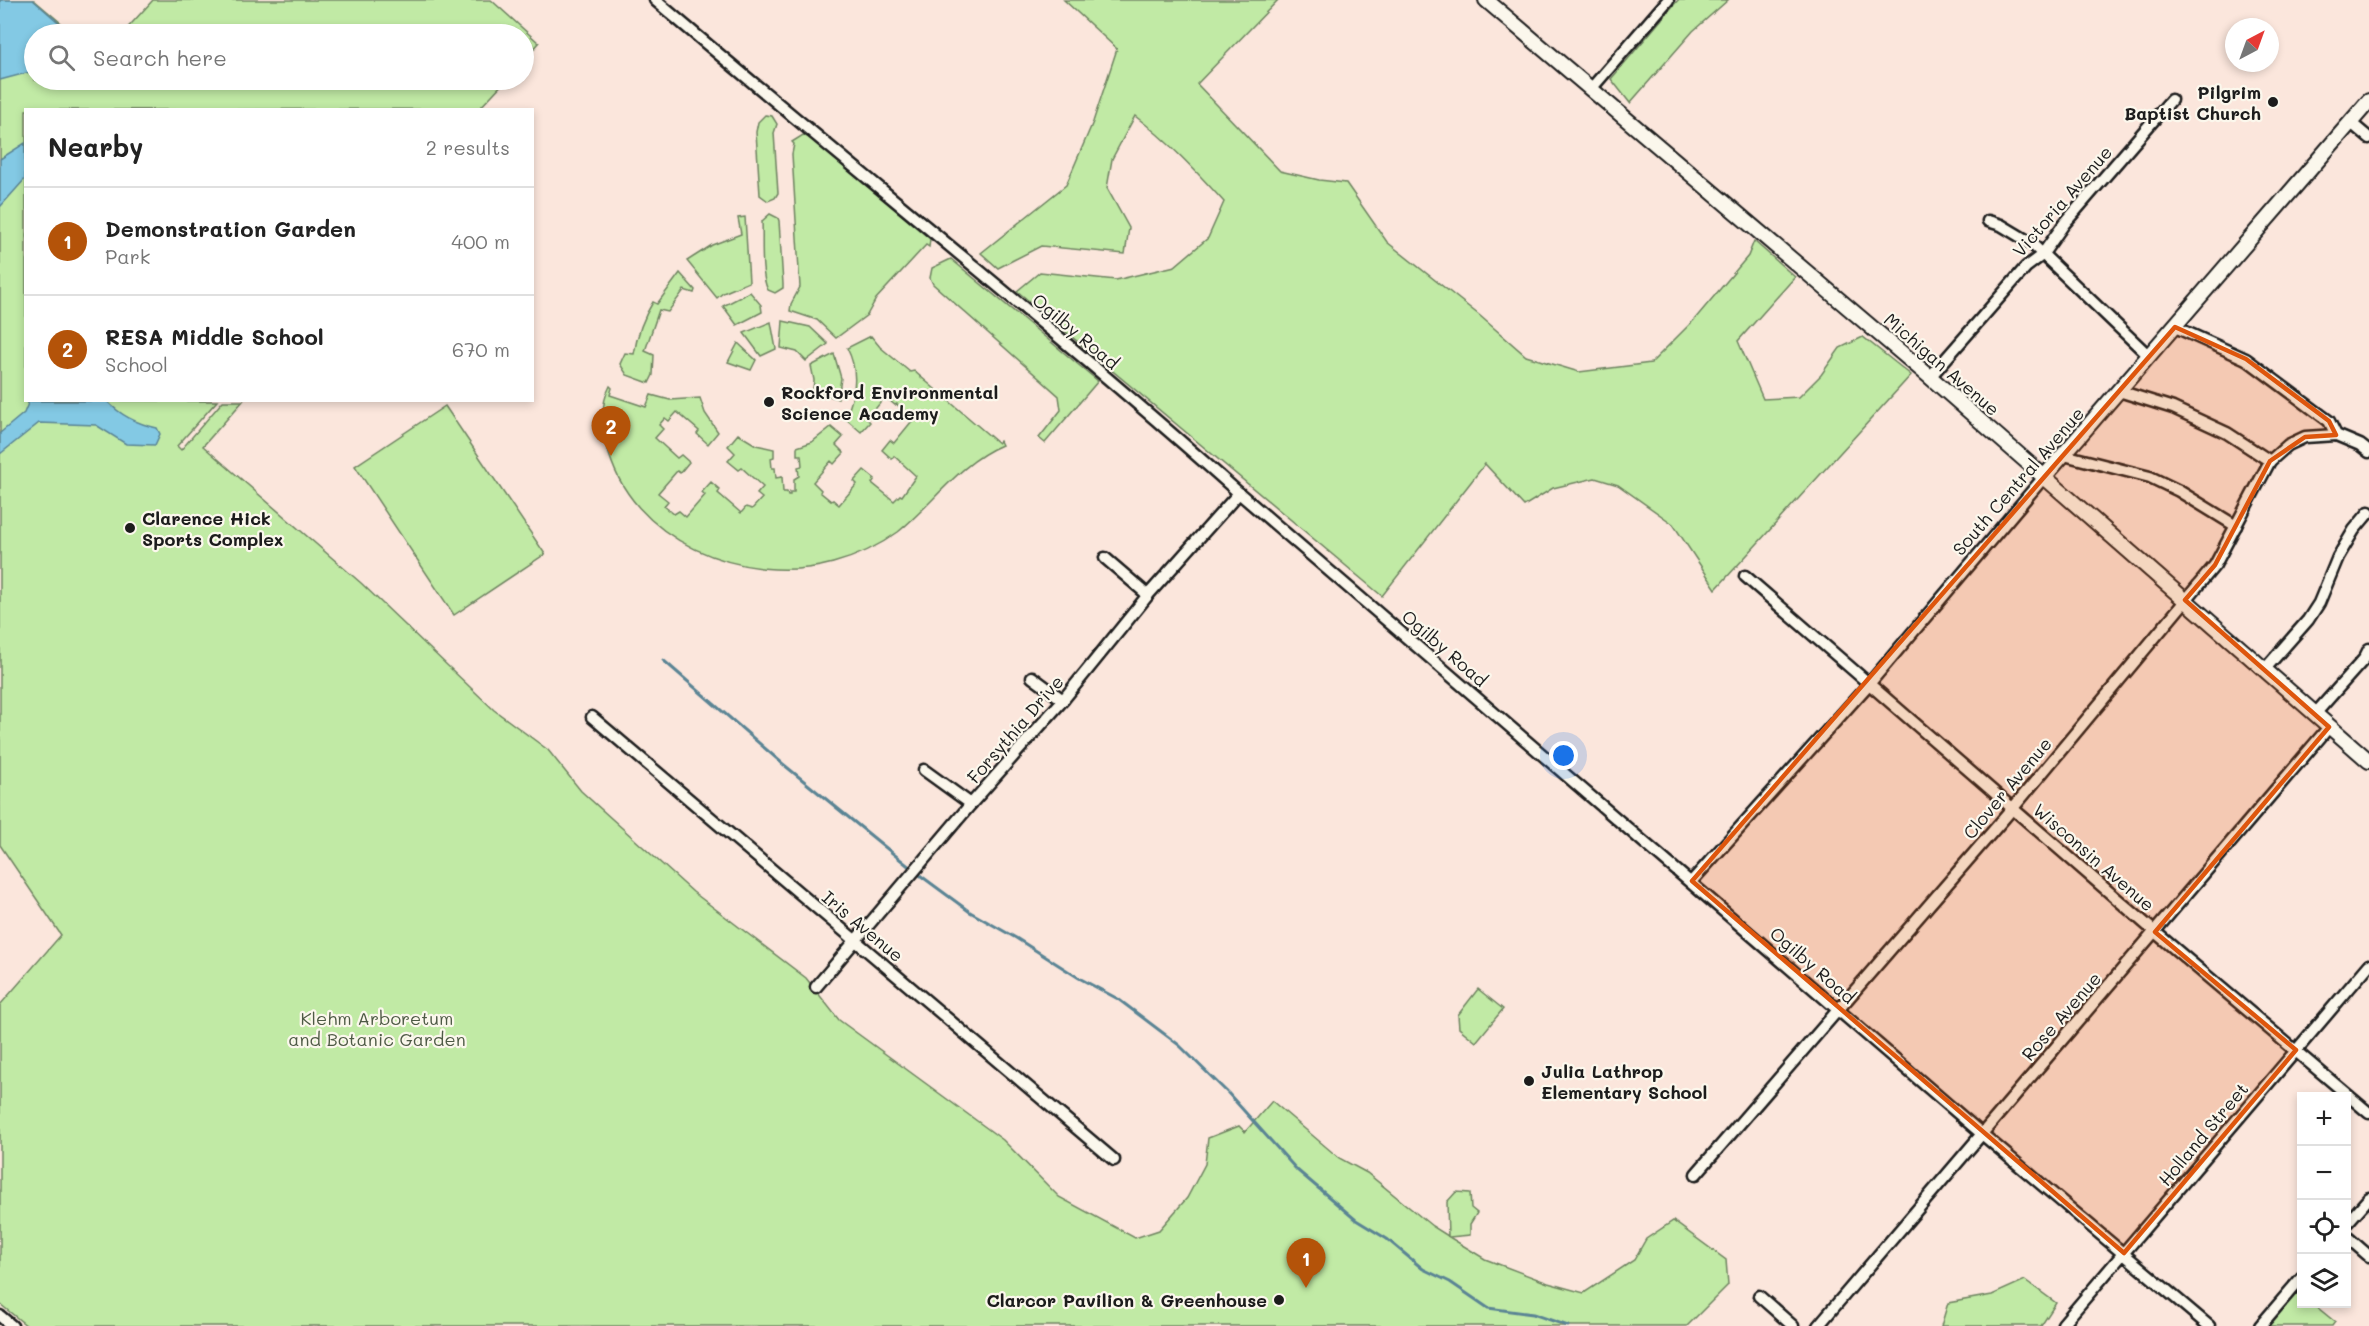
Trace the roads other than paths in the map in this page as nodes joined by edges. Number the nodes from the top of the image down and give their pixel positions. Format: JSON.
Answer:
{"nodes":[{"id":1,"x":655,"y":0,"type":"edge"},
{"id":2,"x":1486,"y":0,"type":"edge"},
{"id":3,"x":1668,"y":0,"type":"edge"},
{"id":4,"x":1590,"y":90,"type":"junction"},
{"id":5,"x":2171,"y":100,"type":"dead end"},
{"id":6,"x":2369,"y":101,"type":"edge"},
{"id":7,"x":2350,"y":123,"type":"junction"},
{"id":8,"x":2369,"y":138,"type":"edge"},
{"id":9,"x":1988,"y":221,"type":"dead end"},
{"id":10,"x":2042,"y":255,"type":"junction"},
{"id":11,"x":2175,"y":327,"type":"junction"},
{"id":12,"x":2149,"y":356,"type":"junction"},
{"id":13,"x":1930,"y":377,"type":"junction"},
{"id":14,"x":2119,"y":391,"type":"junction"},
{"id":15,"x":2336,"y":435,"type":"junction"},
{"id":16,"x":2369,"y":452,"type":"edge"},
{"id":17,"x":2064,"y":454,"type":"junction"},
{"id":18,"x":2271,"y":461,"type":"junction"},
{"id":19,"x":2044,"y":477,"type":"junction"},
{"id":20,"x":1239,"y":493,"type":"junction"},
{"id":21,"x":2369,"y":512,"type":"edge"},
{"id":22,"x":2236,"y":526,"type":"junction"},
{"id":23,"x":1105,"y":558,"type":"dead end"},
{"id":24,"x":1745,"y":576,"type":"dead end"},
{"id":25,"x":1148,"y":595,"type":"junction"},
{"id":26,"x":2184,"y":600,"type":"junction"},
{"id":27,"x":2369,"y":649,"type":"edge"},
{"id":28,"x":2264,"y":670,"type":"junction"},
{"id":29,"x":1032,"y":677,"type":"dead end"},
{"id":30,"x":1869,"y":684,"type":"junction"},
{"id":31,"x":1064,"y":700,"type":"junction"},
{"id":32,"x":2315,"y":714,"type":"junction"},
{"id":33,"x":592,"y":717,"type":"dead end"},
{"id":34,"x":2329,"y":727,"type":"junction"},
{"id":35,"x":2369,"y":761,"type":"edge"},
{"id":36,"x":924,"y":770,"type":"dead end"},
{"id":37,"x":971,"y":804,"type":"junction"},
{"id":38,"x":2013,"y":808,"type":"junction"},
{"id":39,"x":1692,"y":881,"type":"junction"},
{"id":40,"x":2155,"y":932,"type":"junction"},
{"id":41,"x":856,"y":942,"type":"junction"},
{"id":42,"x":2369,"y":965,"type":"edge"},
{"id":43,"x":816,"y":987,"type":"dead end"},
{"id":44,"x":1839,"y":1009,"type":"junction"},
{"id":45,"x":2296,"y":1050,"type":"junction"},
{"id":46,"x":2369,"y":1113,"type":"edge"},
{"id":47,"x":1982,"y":1134,"type":"junction"},
{"id":48,"x":1114,"y":1160,"type":"dead end"},
{"id":49,"x":1696,"y":1174,"type":"dead end"},
{"id":50,"x":2369,"y":1198,"type":"edge"},
{"id":51,"x":2351,"y":1218,"type":"edge"},
{"id":52,"x":2351,"y":1240,"type":"edge"},
{"id":53,"x":2124,"y":1253,"type":"junction"},
{"id":54,"x":2369,"y":1256,"type":"edge"},
{"id":55,"x":2297,"y":1282,"type":"edge"},
{"id":56,"x":1759,"y":1296,"type":"dead end"},
{"id":57,"x":0,"y":1316,"type":"edge"},
{"id":58,"x":2063,"y":1324,"type":"dead end"},
{"id":59,"x":12,"y":1326,"type":"edge"},
{"id":60,"x":1793,"y":1326,"type":"edge"},
{"id":61,"x":1818,"y":1326,"type":"edge"},
{"id":62,"x":2209,"y":1326,"type":"edge"},
{"id":63,"x":2260,"y":1326,"type":"edge"}],
"edges":[{"from":1,"to":20,"type":"street","name":"Ogilby Road"},
{"from":2,"to":4,"type":"main road","name":"Michigan Avenue"},
{"from":3,"to":4,"type":"street"},
{"from":4,"to":13,"type":"main road","name":"Michigan Avenue"},
{"from":5,"to":10,"type":"street","name":"Victoria Avenue"},
{"from":6,"to":7,"type":"main road","name":"South Central Avenue"},
{"from":7,"to":8,"type":"street"},
{"from":7,"to":11,"type":"main road","name":"South Central Avenue"},
{"from":9,"to":10,"type":"street"},
{"from":10,"to":12,"type":"street"},
{"from":10,"to":13,"type":"street","name":"Victoria Avenue"},
{"from":11,"to":12,"type":"main road","name":"South Central Avenue"},
{"from":11,"to":15,"type":"street"},
{"from":12,"to":14,"type":"main road","name":"South Central Avenue"},
{"from":13,"to":19,"type":"main road","name":"Michigan Avenue"},
{"from":14,"to":17,"type":"main road","name":"South Central Avenue"},
{"from":14,"to":18,"type":"street"},
{"from":15,"to":16,"type":"street"},
{"from":15,"to":18,"type":"street","name":"Clover Avenue"},
{"from":17,"to":19,"type":"main road","name":"South Central Avenue"},
{"from":17,"to":22,"type":"street"},
{"from":18,"to":22,"type":"street","name":"Clover Avenue"},
{"from":19,"to":26,"type":"main road","name":"Michigan Avenue"},
{"from":19,"to":30,"type":"street","name":"South Central Avenue"},
{"from":20,"to":25,"type":"street","name":"Forsythia Drive"},
{"from":20,"to":39,"type":"street","name":"Ogilby Road"},
{"from":21,"to":28,"type":"street"},
{"from":22,"to":26,"type":"street","name":"Clover Avenue"},
{"from":23,"to":25,"type":"street"},
{"from":24,"to":30,"type":"street","name":"Wisconsin Avenue"},
{"from":25,"to":31,"type":"street","name":"Forsythia Drive"},
{"from":26,"to":28,"type":"main road","name":"Michigan Avenue"},
{"from":26,"to":38,"type":"street","name":"Clover Avenue"},
{"from":27,"to":32,"type":"street"},
{"from":28,"to":32,"type":"main road","name":"Michigan Avenue"},
{"from":29,"to":31,"type":"street"},
{"from":30,"to":38,"type":"street","name":"Wisconsin Avenue"},
{"from":30,"to":39,"type":"street","name":"South Central Avenue"},
{"from":31,"to":37,"type":"street","name":"Forsythia Drive"},
{"from":32,"to":34,"type":"main road","name":"Michigan Avenue"},
{"from":33,"to":41,"type":"street","name":"Iris Avenue"},
{"from":34,"to":35,"type":"main road","name":"Michigan Avenue"},
{"from":34,"to":40,"type":"street","name":"Rose Avenue"},
{"from":36,"to":37,"type":"street"},
{"from":37,"to":41,"type":"street","name":"Forsythia Drive"},
{"from":38,"to":40,"type":"street","name":"Wisconsin Avenue"},
{"from":38,"to":44,"type":"street","name":"Clover Avenue"},
{"from":39,"to":44,"type":"street","name":"Ogilby Road"},
{"from":40,"to":45,"type":"street","name":"Wisconsin Avenue"},
{"from":40,"to":47,"type":"street","name":"Rose Avenue"},
{"from":41,"to":43,"type":"street","name":"Forsythia Drive"},
{"from":41,"to":48,"type":"street","name":"Iris Avenue"},
{"from":42,"to":45,"type":"street","name":"Holland Street"},
{"from":44,"to":47,"type":"street","name":"Ogilby Road"},
{"from":44,"to":49,"type":"street","name":"Clover Avenue"},
{"from":45,"to":46,"type":"street","name":"Wisconsin Avenue"},
{"from":45,"to":53,"type":"street","name":"Holland Street"},
{"from":47,"to":53,"type":"street","name":"Ogilby Road"},
{"from":47,"to":61,"type":"street","name":"Rose Avenue"},
{"from":50,"to":51,"type":"street"},
{"from":52,"to":54,"type":"street"},
{"from":53,"to":58,"type":"street","name":"Holland Street"},
{"from":53,"to":62,"type":"street","name":"Ogilby Road"},
{"from":55,"to":63,"type":"street"},
{"from":56,"to":60,"type":"street"},
{"from":57,"to":59,"type":"street"}]}
